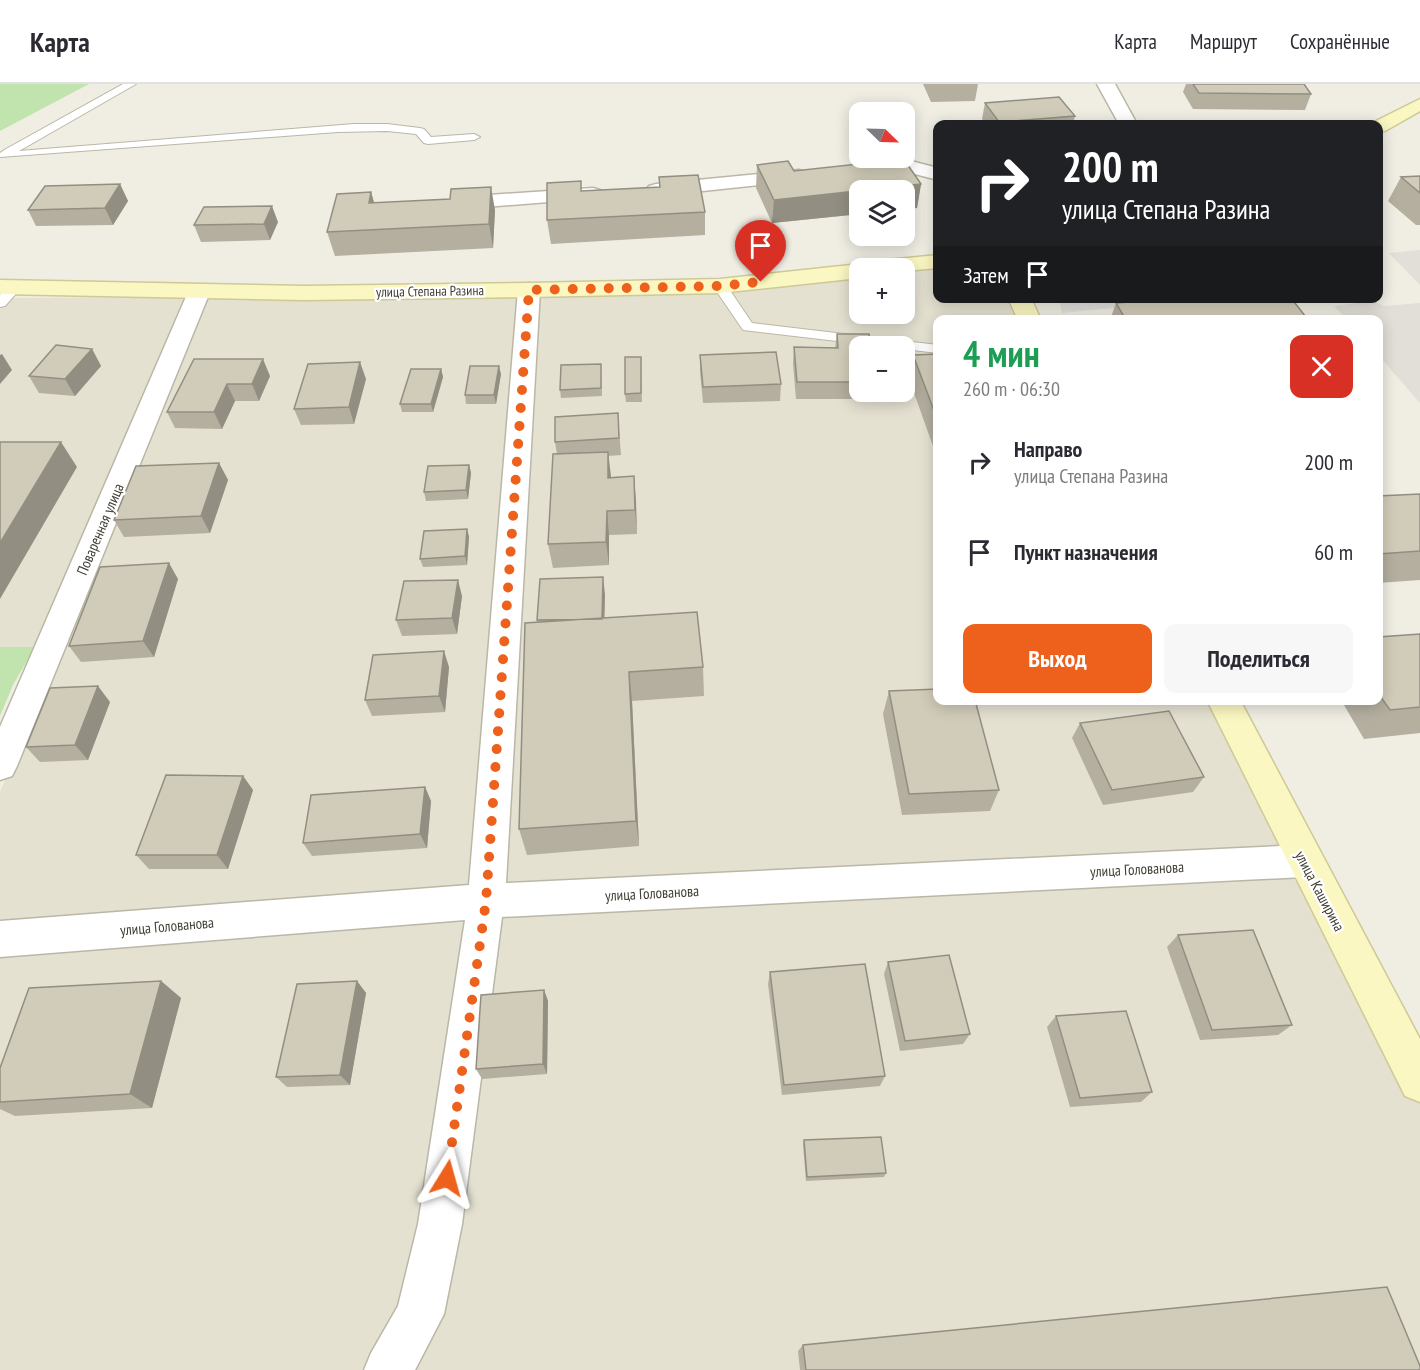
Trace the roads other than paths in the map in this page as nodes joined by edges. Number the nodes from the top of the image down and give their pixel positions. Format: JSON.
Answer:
{"nodes":[{"id":1,"x":131,"y":84,"type":"edge"},
{"id":2,"x":1106,"y":84,"type":"edge"},
{"id":3,"x":1420,"y":104,"type":"edge"},
{"id":4,"x":1126,"y":120,"type":"edge"},
{"id":5,"x":1383,"y":124,"type":"edge"},
{"id":6,"x":474,"y":137,"type":"dead end"},
{"id":7,"x":2,"y":156,"type":"edge"},
{"id":8,"x":843,"y":172,"type":"edge"},
{"id":9,"x":933,"y":173,"type":"edge"},
{"id":10,"x":820,"y":174,"type":"edge"},
{"id":11,"x":633,"y":192,"type":"edge"},
{"id":12,"x":610,"y":193,"type":"edge"},
{"id":13,"x":459,"y":203,"type":"edge"},
{"id":14,"x":933,"y":262,"type":"edge"},
{"id":15,"x":915,"y":264,"type":"edge"},
{"id":16,"x":849,"y":272,"type":"edge"},
{"id":17,"x":720,"y":286,"type":"junction"},
{"id":18,"x":529,"y":290,"type":"junction"},
{"id":19,"x":5,"y":292,"type":"edge"},
{"id":20,"x":199,"y":292,"type":"junction"},
{"id":21,"x":933,"y":348,"type":"edge"},
{"id":22,"x":1226,"y":705,"type":"edge"},
{"id":23,"x":0,"y":766,"type":"edge"},
{"id":24,"x":1304,"y":861,"type":"junction"},
{"id":25,"x":486,"y":901,"type":"junction"},
{"id":26,"x":0,"y":939,"type":"edge"},
{"id":27,"x":1420,"y":1081,"type":"edge"},
{"id":28,"x":388,"y":1370,"type":"edge"}],
"edges":[{"from":1,"to":7,"type":"lane"},
{"from":2,"to":4,"type":"street"},
{"from":3,"to":5,"type":"main road"},
{"from":6,"to":7,"type":"lane"},
{"from":8,"to":9,"type":"street"},
{"from":10,"to":11,"type":"street"},
{"from":12,"to":13,"type":"street"},
{"from":14,"to":15,"type":"main road"},
{"from":16,"to":17,"type":"main road","name":"улица Степана Разина"},
{"from":17,"to":18,"type":"main road","name":"улица Степана Разина"},
{"from":17,"to":21,"type":"lane"},
{"from":18,"to":20,"type":"main road","name":"улица Степана Разина"},
{"from":18,"to":25,"type":"street"},
{"from":19,"to":20,"type":"main road","name":"улица Степана Разина"},
{"from":20,"to":23,"type":"street","name":"Поваренная улица"},
{"from":22,"to":24,"type":"main road","name":"улица Каширина"},
{"from":24,"to":25,"type":"street","name":"улица Голованова"},
{"from":24,"to":27,"type":"main road","name":"улица Каширина"},
{"from":25,"to":26,"type":"street","name":"улица Голованова"},
{"from":25,"to":28,"type":"street"}]}
